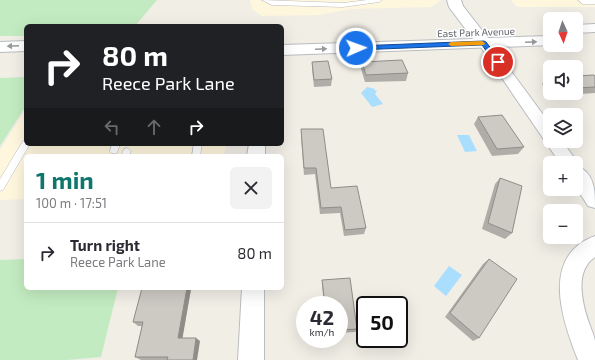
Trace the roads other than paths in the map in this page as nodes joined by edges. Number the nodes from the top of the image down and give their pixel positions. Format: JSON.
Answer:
{"nodes":[{"id":1,"x":265,"y":0,"type":"edge"},
{"id":2,"x":379,"y":0,"type":"edge"},
{"id":3,"x":454,"y":0,"type":"edge"},
{"id":4,"x":466,"y":0,"type":"edge"},
{"id":5,"x":581,"y":0,"type":"edge"},
{"id":6,"x":595,"y":2,"type":"edge"},
{"id":7,"x":595,"y":28,"type":"edge"},
{"id":8,"x":583,"y":29,"type":"edge"},
{"id":9,"x":543,"y":31,"type":"edge"},
{"id":10,"x":284,"y":38,"type":"edge"},
{"id":11,"x":480,"y":38,"type":"junction"},
{"id":12,"x":583,"y":40,"type":"edge"},
{"id":13,"x":595,"y":40,"type":"edge"},
{"id":14,"x":543,"y":41,"type":"edge"},
{"id":15,"x":24,"y":46,"type":"edge"},
{"id":16,"x":0,"y":47,"type":"edge"},
{"id":17,"x":284,"y":50,"type":"edge"},
{"id":18,"x":24,"y":58,"type":"edge"},
{"id":19,"x":0,"y":59,"type":"edge"},
{"id":20,"x":543,"y":126,"type":"edge"},
{"id":21,"x":24,"y":146,"type":"edge"},
{"id":22,"x":583,"y":183,"type":"edge"},
{"id":23,"x":0,"y":187,"type":"edge"},
{"id":24,"x":595,"y":200,"type":"edge"},
{"id":25,"x":595,"y":245,"type":"edge"},
{"id":26,"x":253,"y":290,"type":"edge"},
{"id":27,"x":251,"y":360,"type":"edge"},
{"id":28,"x":591,"y":360,"type":"edge"}],
"edges":[{"from":1,"to":2,"type":"lane"},
{"from":3,"to":11,"type":"main road"},
{"from":4,"to":11,"type":"main road"},
{"from":5,"to":6,"type":"lane"},
{"from":7,"to":8,"type":"main road"},
{"from":9,"to":11,"type":"main road","name":"East Park Avenue"},
{"from":10,"to":11,"type":"main road","name":"East Park Avenue"},
{"from":11,"to":14,"type":"main road","name":"East Park Avenue","one_way":true},
{"from":17,"to":11,"type":"main road","name":"East Park Avenue","one_way":true},
{"from":11,"to":20,"type":"street"},
{"from":12,"to":13,"type":"main road"},
{"from":15,"to":16,"type":"main road","one_way":true},
{"from":18,"to":19,"type":"main road"},
{"from":21,"to":23,"type":"lane"},
{"from":22,"to":24,"type":"street"},
{"from":25,"to":28,"type":"street"},
{"from":26,"to":27,"type":"street"}]}
